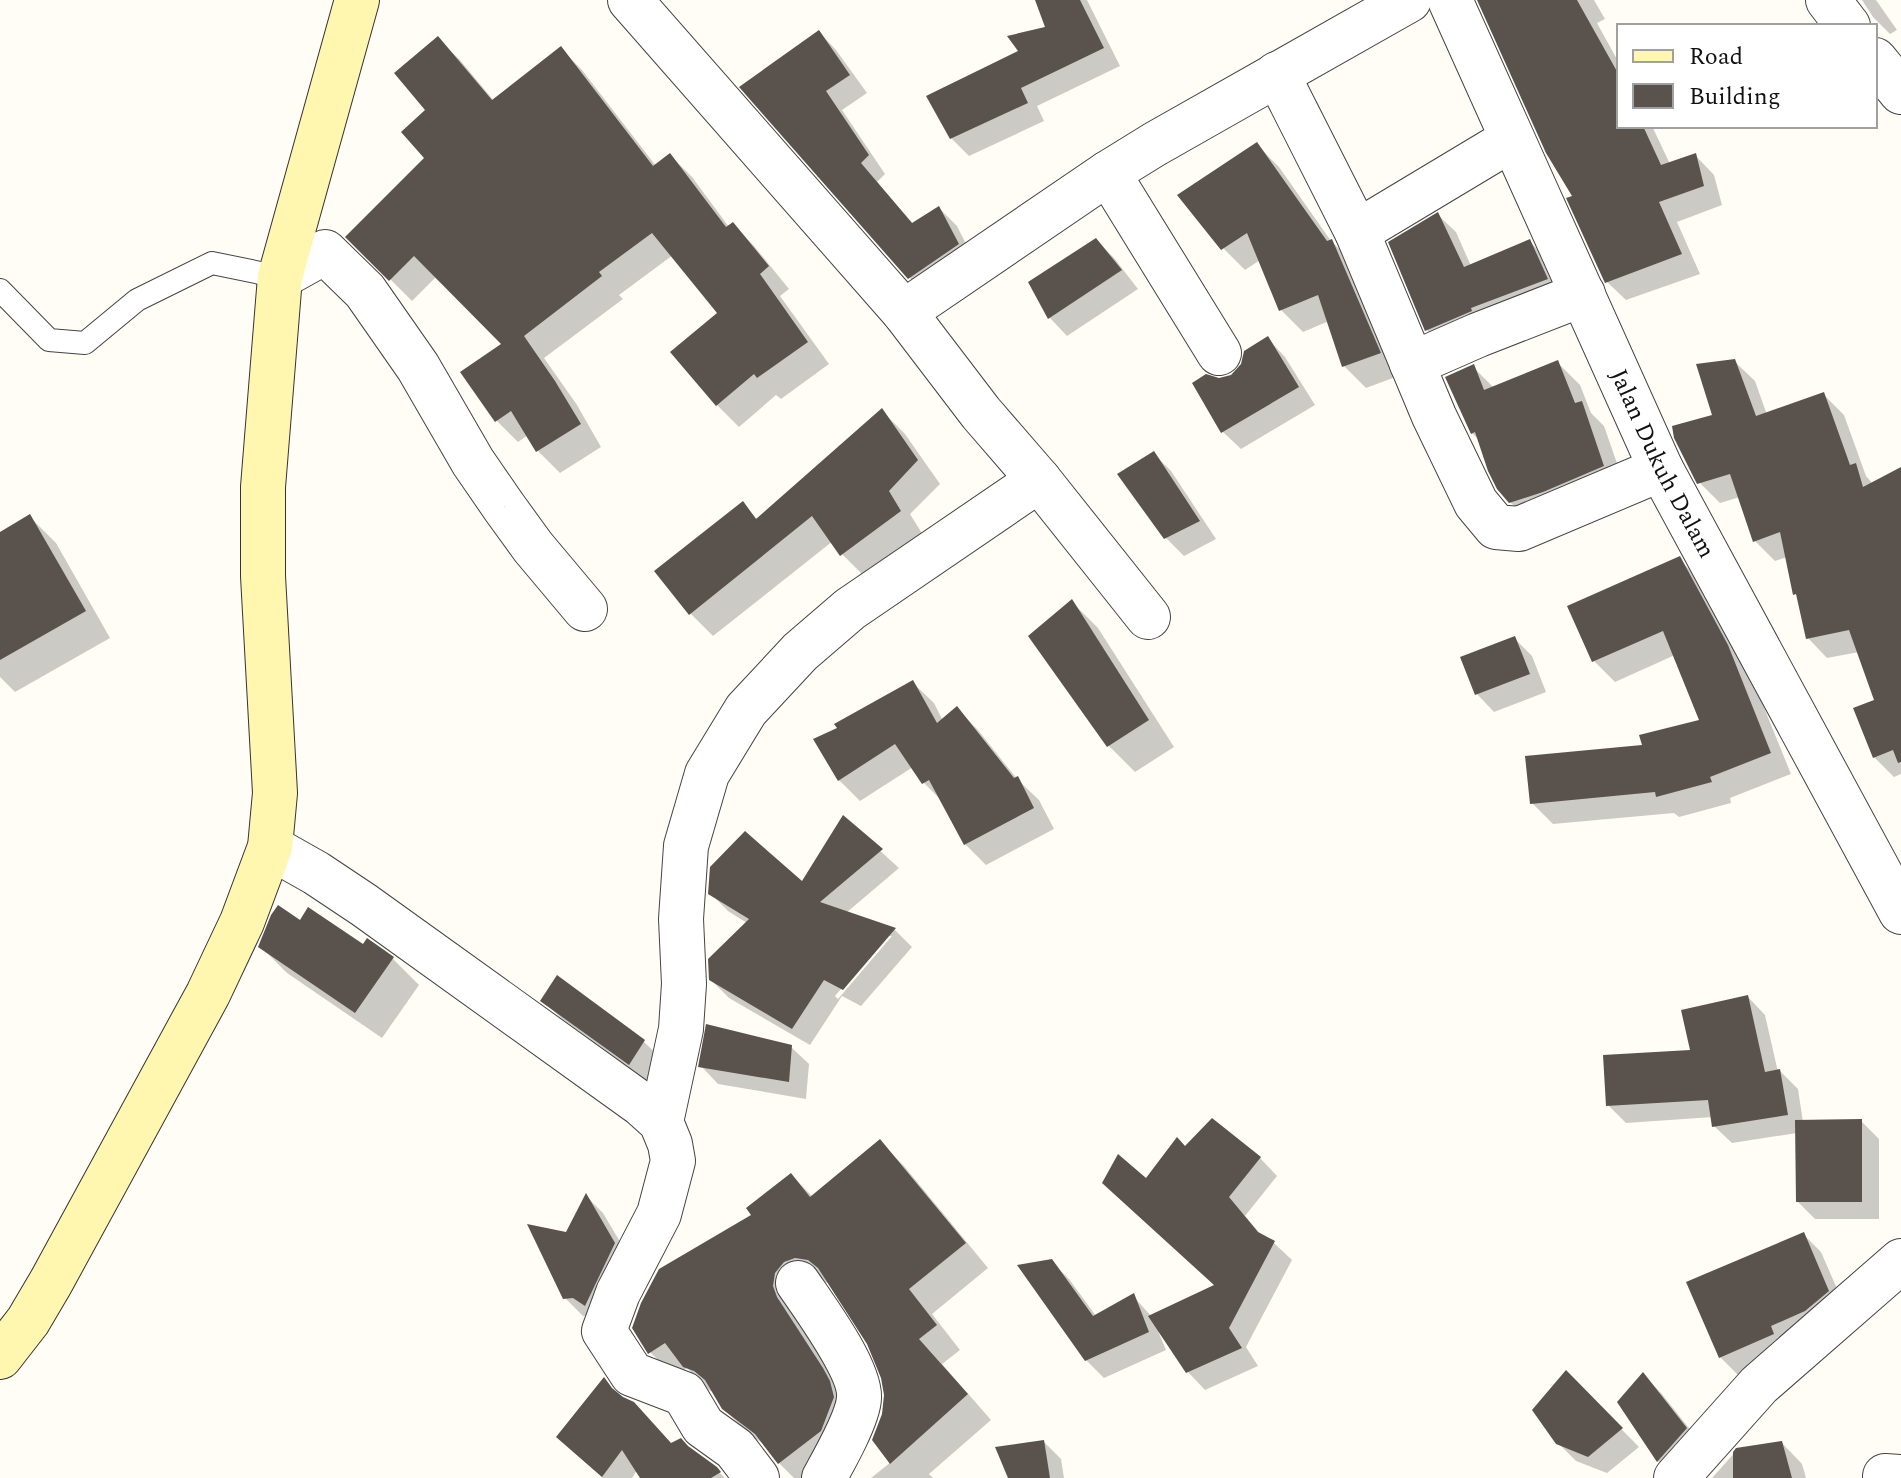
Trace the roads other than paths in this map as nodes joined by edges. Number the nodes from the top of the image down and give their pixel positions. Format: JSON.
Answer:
{"nodes":[{"id":1,"x":357,"y":0,"type":"edge"},
{"id":2,"x":630,"y":0,"type":"edge"},
{"id":3,"x":1409,"y":0,"type":"edge"},
{"id":4,"x":1450,"y":0,"type":"edge"},
{"id":5,"x":1828,"y":0,"type":"edge"},
{"id":6,"x":1846,"y":24,"type":"edge"},
{"id":7,"x":1877,"y":62,"type":"edge"},
{"id":8,"x":1277,"y":74,"type":"junction"},
{"id":9,"x":1901,"y":92,"type":"edge"},
{"id":10,"x":1512,"y":139,"type":"junction"},
{"id":11,"x":1108,"y":173,"type":"junction"},
{"id":12,"x":1357,"y":232,"type":"junction"},
{"id":13,"x":280,"y":277,"type":"junction"},
{"id":14,"x":0,"y":290,"type":"edge"},
{"id":15,"x":1583,"y":294,"type":"junction"},
{"id":16,"x":904,"y":312,"type":"junction"},
{"id":17,"x":1219,"y":353,"type":"dead end"},
{"id":18,"x":1412,"y":364,"type":"junction"},
{"id":19,"x":1661,"y":469,"type":"junction"},
{"id":20,"x":1039,"y":480,"type":"junction"},
{"id":21,"x":585,"y":609,"type":"dead end"},
{"id":22,"x":1148,"y":617,"type":"dead end"},
{"id":23,"x":270,"y":847,"type":"junction"},
{"id":24,"x":1901,"y":912,"type":"edge"},
{"id":25,"x":661,"y":1122,"type":"junction"},
{"id":26,"x":1901,"y":1261,"type":"edge"},
{"id":27,"x":798,"y":1283,"type":"dead end"},
{"id":28,"x":0,"y":1357,"type":"edge"},
{"id":29,"x":757,"y":1478,"type":"edge"},
{"id":30,"x":824,"y":1478,"type":"edge"},
{"id":31,"x":1676,"y":1478,"type":"edge"}],
"edges":[{"from":1,"to":13,"type":"street"},
{"from":2,"to":16,"type":"street"},
{"from":3,"to":8,"type":"street"},
{"from":4,"to":10,"type":"street","name":"Jalan Dukuh Dalam"},
{"from":5,"to":6,"type":"street"},
{"from":7,"to":9,"type":"street"},
{"from":8,"to":11,"type":"street"},
{"from":8,"to":12,"type":"street"},
{"from":10,"to":12,"type":"street"},
{"from":10,"to":15,"type":"street","name":"Jalan Dukuh Dalam"},
{"from":11,"to":16,"type":"street"},
{"from":11,"to":17,"type":"street"},
{"from":12,"to":18,"type":"street"},
{"from":13,"to":14,"type":"lane"},
{"from":13,"to":21,"type":"street"},
{"from":13,"to":23,"type":"street"},
{"from":15,"to":18,"type":"street"},
{"from":15,"to":19,"type":"street","name":"Jalan Dukuh Dalam"},
{"from":16,"to":20,"type":"street"},
{"from":18,"to":19,"type":"street"},
{"from":19,"to":24,"type":"street","name":"Jalan Dukuh Dalam"},
{"from":20,"to":22,"type":"street"},
{"from":20,"to":25,"type":"street"},
{"from":23,"to":25,"type":"street"},
{"from":23,"to":28,"type":"street"},
{"from":25,"to":29,"type":"street"},
{"from":26,"to":31,"type":"street"},
{"from":27,"to":30,"type":"street"}]}
